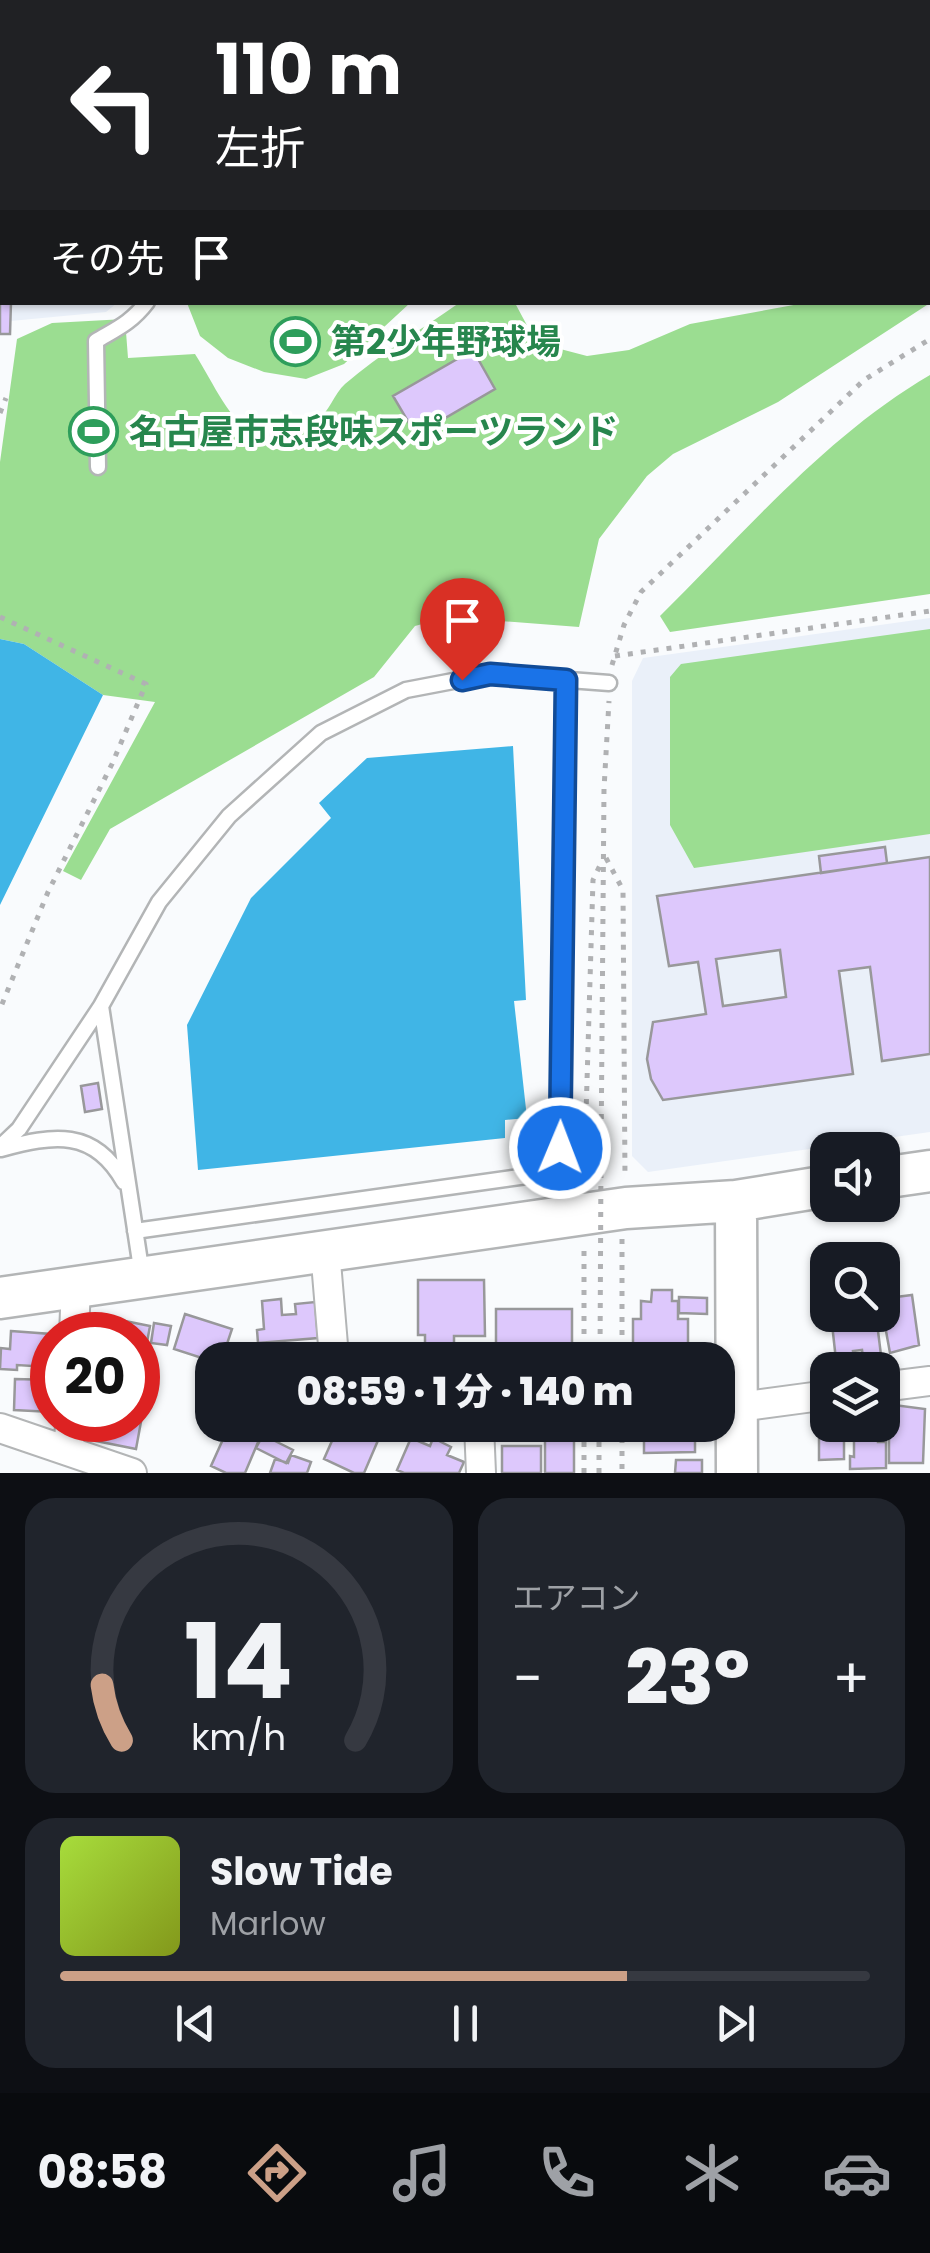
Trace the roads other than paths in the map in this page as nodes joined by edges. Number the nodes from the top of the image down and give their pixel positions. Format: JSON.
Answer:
{"nodes":[{"id":1,"x":144,"y":305,"type":"edge"},
{"id":2,"x":98,"y":467,"type":"dead end"},
{"id":3,"x":566,"y":680,"type":"junction"},
{"id":4,"x":609,"y":683,"type":"road end"},
{"id":5,"x":101,"y":1006,"type":"junction"},
{"id":6,"x":0,"y":1148,"type":"edge"},
{"id":7,"x":930,"y":1171,"type":"edge"},
{"id":8,"x":900,"y":1175,"type":"edge"},
{"id":9,"x":810,"y":1189,"type":"edge"},
{"id":10,"x":130,"y":1193,"type":"junction"},
{"id":11,"x":736,"y":1201,"type":"junction"},
{"id":12,"x":135,"y":1230,"type":"junction"},
{"id":13,"x":325,"y":1250,"type":"junction"},
{"id":14,"x":142,"y":1276,"type":"junction"},
{"id":15,"x":76,"y":1285,"type":"junction"},
{"id":16,"x":0,"y":1298,"type":"edge"},
{"id":17,"x":75,"y":1312,"type":"edge"},
{"id":18,"x":333,"y":1342,"type":"edge"},
{"id":19,"x":930,"y":1381,"type":"edge"},
{"id":20,"x":900,"y":1385,"type":"edge"},
{"id":21,"x":810,"y":1397,"type":"edge"},
{"id":22,"x":738,"y":1407,"type":"junction"},
{"id":23,"x":0,"y":1428,"type":"edge"},
{"id":24,"x":69,"y":1442,"type":"edge"},
{"id":25,"x":480,"y":1442,"type":"edge"},
{"id":26,"x":69,"y":1451,"type":"junction"},
{"id":27,"x":132,"y":1473,"type":"edge"},
{"id":28,"x":481,"y":1473,"type":"edge"},
{"id":29,"x":737,"y":1473,"type":"edge"}],
"edges":[{"from":1,"to":2,"type":"lane"},
{"from":3,"to":4,"type":"lane"},
{"from":3,"to":5,"type":"lane"},
{"from":3,"to":12,"type":"lane"},
{"from":5,"to":6,"type":"lane"},
{"from":5,"to":10,"type":"lane"},
{"from":6,"to":10,"type":"lane"},
{"from":7,"to":8,"type":"street"},
{"from":9,"to":11,"type":"street"},
{"from":10,"to":12,"type":"lane"},
{"from":11,"to":13,"type":"street"},
{"from":11,"to":22,"type":"street"},
{"from":12,"to":14,"type":"lane"},
{"from":13,"to":14,"type":"street"},
{"from":13,"to":18,"type":"street"},
{"from":14,"to":15,"type":"street"},
{"from":15,"to":16,"type":"street"},
{"from":15,"to":17,"type":"street"},
{"from":19,"to":20,"type":"street"},
{"from":21,"to":22,"type":"street"},
{"from":22,"to":29,"type":"street"},
{"from":23,"to":26,"type":"street"},
{"from":24,"to":26,"type":"street"},
{"from":25,"to":28,"type":"street"},
{"from":26,"to":27,"type":"street"}]}
